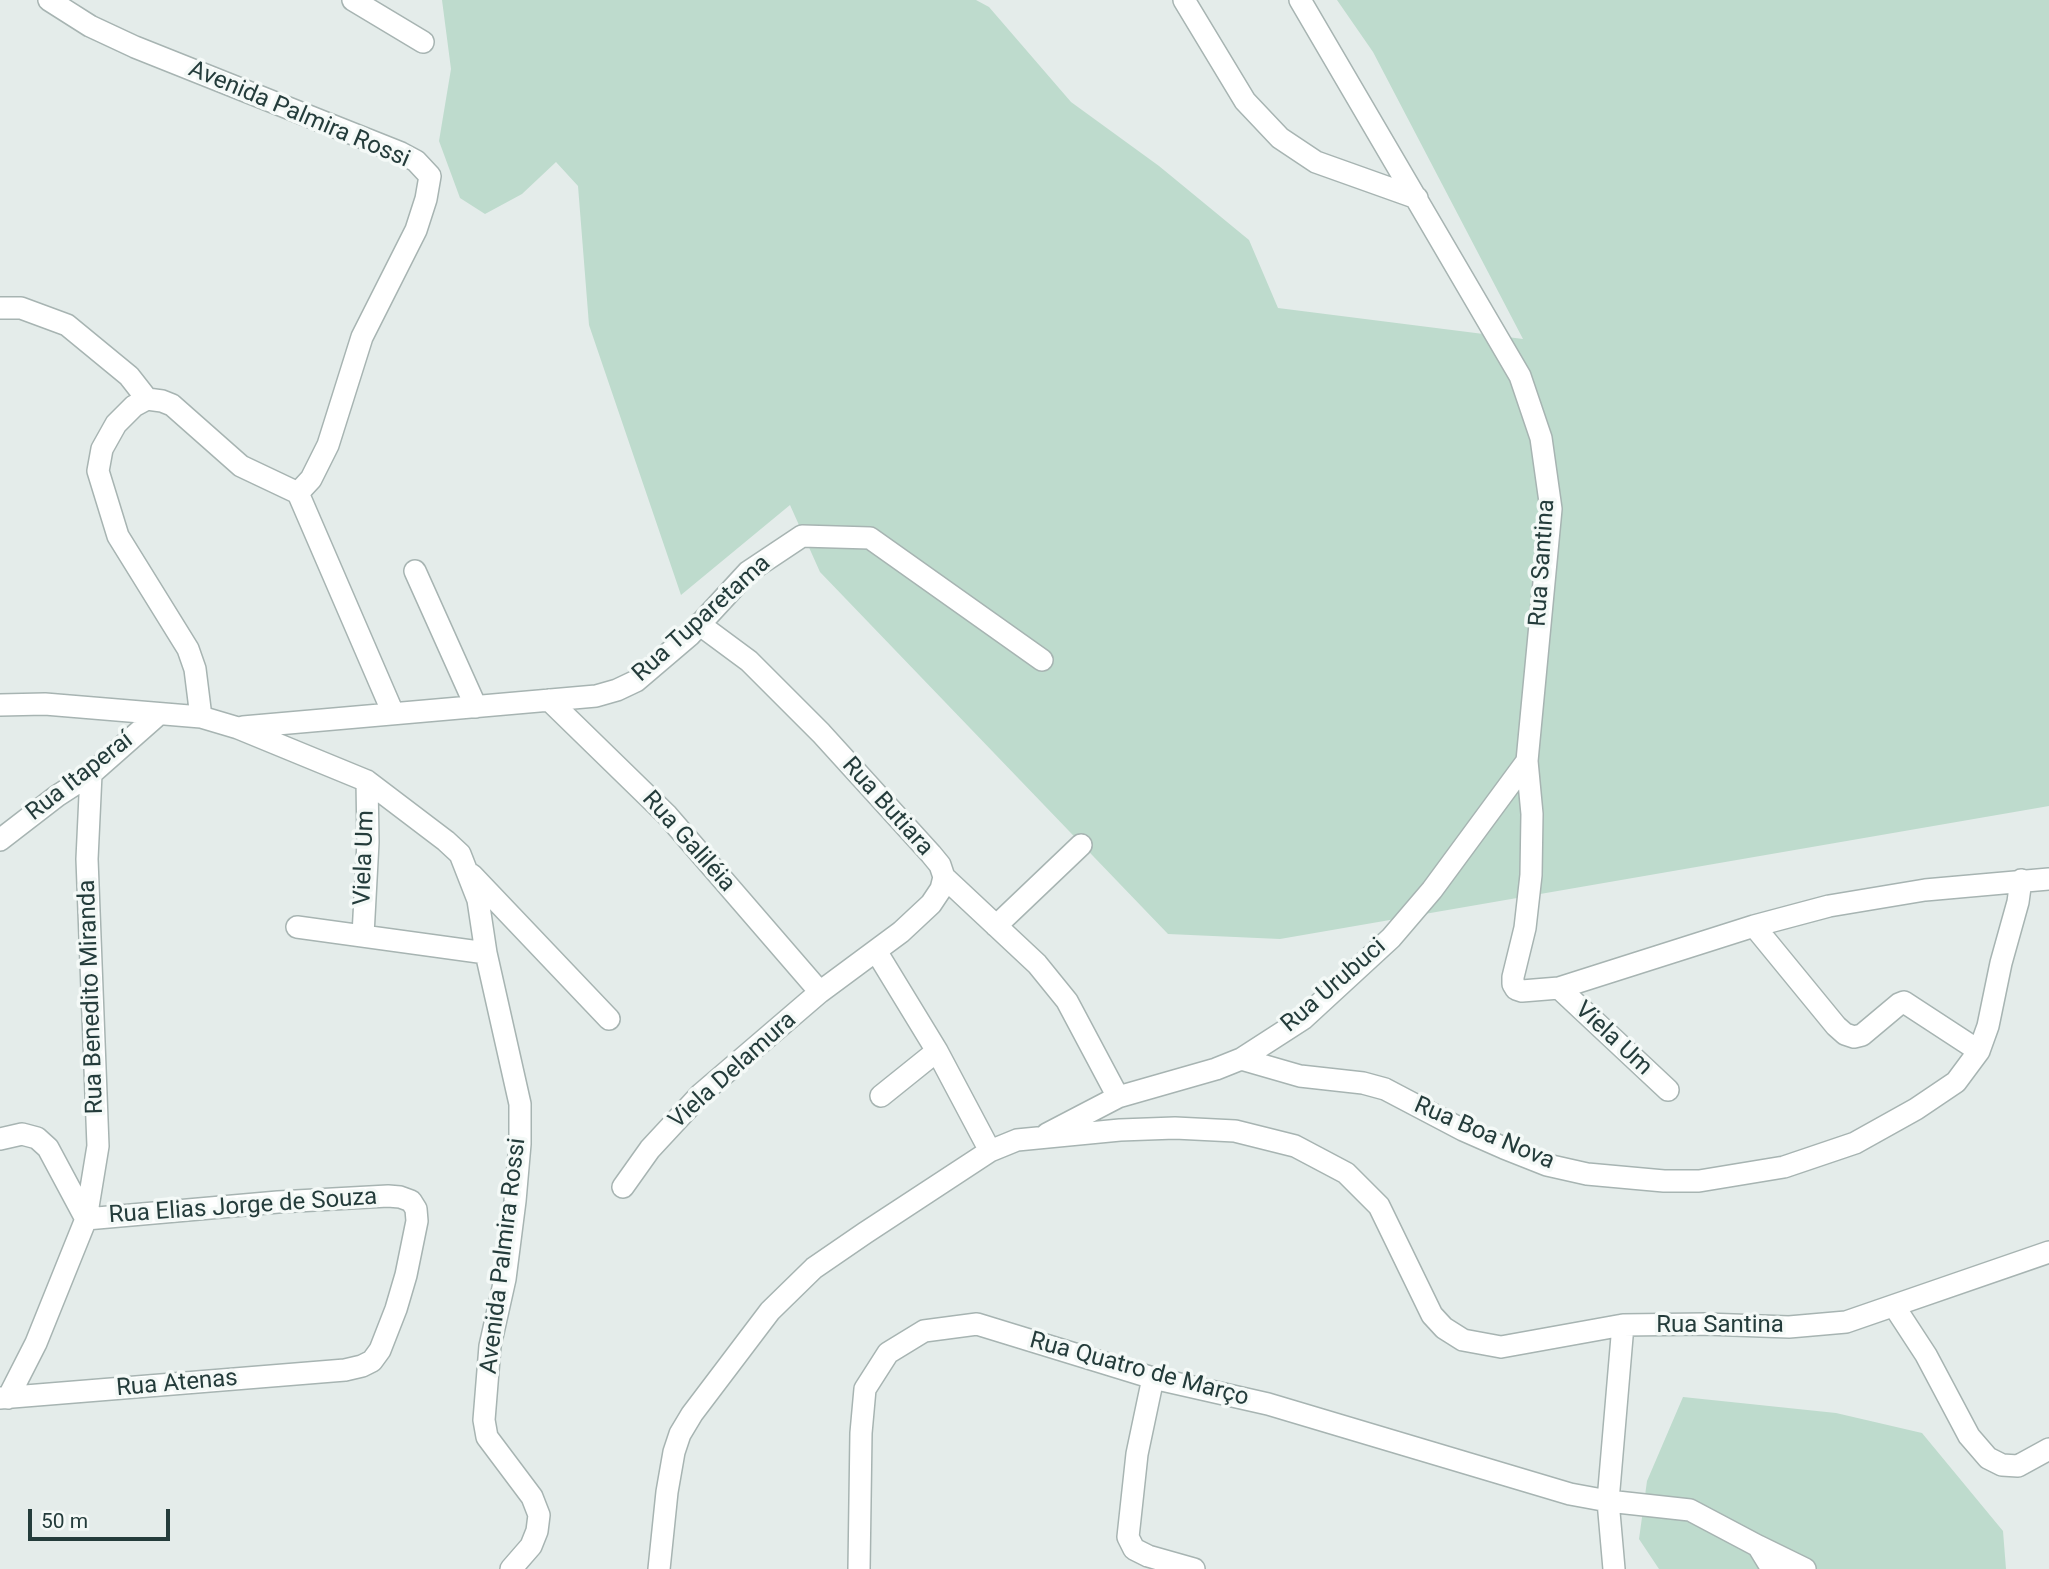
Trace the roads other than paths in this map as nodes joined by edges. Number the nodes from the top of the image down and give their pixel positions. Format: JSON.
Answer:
{"nodes":[{"id":1,"x":49,"y":0,"type":"edge"},
{"id":2,"x":353,"y":0,"type":"edge"},
{"id":3,"x":1184,"y":0,"type":"edge"},
{"id":4,"x":1300,"y":0,"type":"edge"},
{"id":5,"x":423,"y":42,"type":"dead end"},
{"id":6,"x":1417,"y":198,"type":"junction"},
{"id":7,"x":0,"y":308,"type":"edge"},
{"id":8,"x":147,"y":399,"type":"junction"},
{"id":9,"x":298,"y":493,"type":"junction"},
{"id":10,"x":415,"y":571,"type":"dead end"},
{"id":11,"x":699,"y":624,"type":"junction"},
{"id":12,"x":1042,"y":660,"type":"dead end"},
{"id":13,"x":549,"y":700,"type":"junction"},
{"id":14,"x":0,"y":705,"type":"edge"},
{"id":15,"x":476,"y":707,"type":"junction"},
{"id":16,"x":393,"y":713,"type":"junction"},
{"id":17,"x":159,"y":714,"type":"junction"},
{"id":18,"x":201,"y":717,"type":"junction"},
{"id":19,"x":238,"y":727,"type":"junction"},
{"id":20,"x":1527,"y":761,"type":"junction"},
{"id":21,"x":91,"y":774,"type":"junction"},
{"id":22,"x":367,"y":781,"type":"junction"},
{"id":23,"x":0,"y":840,"type":"edge"},
{"id":24,"x":1081,"y":845,"type":"dead end"},
{"id":25,"x":468,"y":871,"type":"junction"},
{"id":26,"x":944,"y":877,"type":"junction"},
{"id":27,"x":2049,"y":879,"type":"edge"},
{"id":28,"x":2021,"y":880,"type":"junction"},
{"id":29,"x":996,"y":926,"type":"junction"},
{"id":30,"x":1754,"y":926,"type":"junction"},
{"id":31,"x":297,"y":927,"type":"dead end"},
{"id":32,"x":363,"y":935,"type":"junction"},
{"id":33,"x":876,"y":951,"type":"junction"},
{"id":34,"x":486,"y":953,"type":"junction"},
{"id":35,"x":1559,"y":988,"type":"junction"},
{"id":36,"x":820,"y":992,"type":"junction"},
{"id":37,"x":609,"y":1019,"type":"dead end"},
{"id":38,"x":937,"y":1051,"type":"junction"},
{"id":39,"x":1979,"y":1051,"type":"junction"},
{"id":40,"x":1241,"y":1059,"type":"junction"},
{"id":41,"x":1668,"y":1090,"type":"dead end"},
{"id":42,"x":881,"y":1096,"type":"dead end"},
{"id":43,"x":1118,"y":1097,"type":"junction"},
{"id":44,"x":0,"y":1139,"type":"edge"},
{"id":45,"x":1036,"y":1139,"type":"junction"},
{"id":46,"x":990,"y":1151,"type":"junction"},
{"id":47,"x":623,"y":1186,"type":"dead end"},
{"id":48,"x":86,"y":1219,"type":"junction"},
{"id":49,"x":2049,"y":1252,"type":"edge"},
{"id":50,"x":1894,"y":1306,"type":"junction"},
{"id":51,"x":1623,"y":1325,"type":"junction"},
{"id":52,"x":345,"y":1370,"type":"joint"},
{"id":53,"x":1153,"y":1378,"type":"junction"},
{"id":54,"x":4,"y":1398,"type":"edge"},
{"id":55,"x":2049,"y":1449,"type":"edge"},
{"id":56,"x":1608,"y":1501,"type":"junction"},
{"id":57,"x":1758,"y":1546,"type":"junction"},
{"id":58,"x":511,"y":1569,"type":"edge"},
{"id":59,"x":659,"y":1569,"type":"edge"},
{"id":60,"x":859,"y":1569,"type":"edge"},
{"id":61,"x":1194,"y":1569,"type":"edge"},
{"id":62,"x":1614,"y":1569,"type":"edge"},
{"id":63,"x":1772,"y":1569,"type":"edge"},
{"id":64,"x":1805,"y":1569,"type":"edge"}],
"edges":[{"from":1,"to":9,"type":"street","name":"Avenida Palmira Rossi"},
{"from":2,"to":5,"type":"street"},
{"from":3,"to":6,"type":"street"},
{"from":4,"to":6,"type":"street","name":"Rua Santina"},
{"from":6,"to":20,"type":"street","name":"Rua Santina"},
{"from":7,"to":8,"type":"street"},
{"from":8,"to":9,"type":"street"},
{"from":8,"to":18,"type":"street"},
{"from":9,"to":16,"type":"street"},
{"from":10,"to":15,"type":"street"},
{"from":11,"to":12,"type":"street","name":"Rua Tuparetama"},
{"from":11,"to":13,"type":"street","name":"Rua Tuparetama"},
{"from":11,"to":26,"type":"street","name":"Rua Butiara"},
{"from":13,"to":15,"type":"street","name":"Rua Tuparetama"},
{"from":13,"to":36,"type":"street","name":"Rua Galiléia"},
{"from":14,"to":17,"type":"street","name":"Avenida Palmira Rossi"},
{"from":15,"to":16,"type":"street","name":"Rua Tuparetama"},
{"from":16,"to":19,"type":"street","name":"Rua Tuparetama"},
{"from":17,"to":18,"type":"street","name":"Avenida Palmira Rossi"},
{"from":17,"to":21,"type":"street","name":"Rua Itaperaí"},
{"from":18,"to":19,"type":"street","name":"Avenida Palmira Rossi"},
{"from":19,"to":22,"type":"street","name":"Avenida Palmira Rossi"},
{"from":20,"to":35,"type":"street","name":"Rua Santina"},
{"from":20,"to":40,"type":"street","name":"Rua Urubuci"},
{"from":21,"to":23,"type":"street","name":"Rua Itaperaí"},
{"from":21,"to":48,"type":"street","name":"Rua Benedito Miranda"},
{"from":22,"to":25,"type":"street","name":"Avenida Palmira Rossi"},
{"from":22,"to":32,"type":"street","name":"Viela Um"},
{"from":24,"to":29,"type":"street"},
{"from":25,"to":34,"type":"street","name":"Avenida Palmira Rossi"},
{"from":25,"to":37,"type":"street"},
{"from":26,"to":29,"type":"street"},
{"from":26,"to":33,"type":"street","name":"Rua Butiara"},
{"from":27,"to":28,"type":"street"},
{"from":28,"to":30,"type":"street"},
{"from":28,"to":39,"type":"street","name":"Rua Boa Nova"},
{"from":29,"to":43,"type":"street"},
{"from":30,"to":35,"type":"street"},
{"from":30,"to":39,"type":"street"},
{"from":31,"to":32,"type":"street"},
{"from":32,"to":34,"type":"street"},
{"from":33,"to":36,"type":"street","name":"Rua Butiara"},
{"from":33,"to":38,"type":"street"},
{"from":34,"to":58,"type":"street","name":"Avenida Palmira Rossi"},
{"from":35,"to":41,"type":"street","name":"Viela Um"},
{"from":36,"to":47,"type":"street","name":"Viela Delamura"},
{"from":38,"to":42,"type":"street"},
{"from":38,"to":46,"type":"street"},
{"from":39,"to":40,"type":"street","name":"Rua Boa Nova"},
{"from":40,"to":43,"type":"street","name":"Rua Urubuci"},
{"from":43,"to":45,"type":"street","name":"Rua Urubuci"},
{"from":44,"to":48,"type":"street"},
{"from":45,"to":46,"type":"street"},
{"from":45,"to":51,"type":"street"},
{"from":46,"to":59,"type":"street"},
{"from":48,"to":52,"type":"street","name":"Rua Elias Jorge de Souza"},
{"from":48,"to":54,"type":"street","name":"Rua Benedito Miranda"},
{"from":49,"to":50,"type":"street","name":"Rua Santina"},
{"from":50,"to":51,"type":"street","name":"Rua Santina"},
{"from":50,"to":55,"type":"street"},
{"from":51,"to":56,"type":"street","name":"Rua Santina"},
{"from":52,"to":54,"type":"street","name":"Rua Atenas"},
{"from":53,"to":56,"type":"street","name":"Rua Quatro de Março"},
{"from":53,"to":60,"type":"street","name":"Rua Quatro de Março"},
{"from":53,"to":61,"type":"street"},
{"from":56,"to":57,"type":"street","name":"Rua Quatro de Março"},
{"from":56,"to":62,"type":"street","name":"Rua Santina"},
{"from":57,"to":63,"type":"street"},
{"from":57,"to":64,"type":"street","name":"Rua Quatro de Março"}]}
